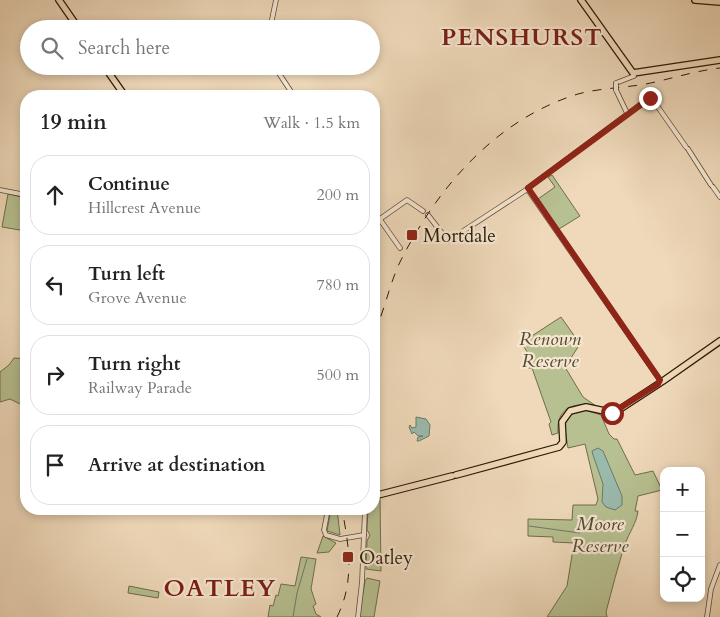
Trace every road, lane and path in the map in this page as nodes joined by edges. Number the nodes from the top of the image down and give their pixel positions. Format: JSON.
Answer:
{"nodes":[{"id":1,"x":59,"y":0,"type":"edge"},
{"id":2,"x":276,"y":0,"type":"edge"},
{"id":3,"x":581,"y":0,"type":"edge"},
{"id":4,"x":694,"y":0,"type":"edge"},
{"id":5,"x":720,"y":2,"type":"edge"},
{"id":6,"x":72,"y":20,"type":"edge"},
{"id":7,"x":272,"y":20,"type":"edge"},
{"id":8,"x":720,"y":60,"type":"edge"},
{"id":9,"x":633,"y":73,"type":"junction"},
{"id":10,"x":110,"y":75,"type":"edge"},
{"id":11,"x":280,"y":75,"type":"edge"},
{"id":12,"x":121,"y":90,"type":"edge"},
{"id":13,"x":290,"y":90,"type":"edge"},
{"id":14,"x":627,"y":113,"type":"junction"},
{"id":15,"x":527,"y":189,"type":"junction"},
{"id":16,"x":0,"y":190,"type":"edge"},
{"id":17,"x":20,"y":193,"type":"edge"},
{"id":18,"x":720,"y":197,"type":"edge"},
{"id":19,"x":422,"y":212,"type":"dead end"},
{"id":20,"x":428,"y":215,"type":"dead end"},
{"id":21,"x":380,"y":219,"type":"joint"},
{"id":22,"x":400,"y":248,"type":"dead end"},
{"id":23,"x":720,"y":341,"type":"edge"},
{"id":24,"x":661,"y":381,"type":"junction"},
{"id":25,"x":380,"y":494,"type":"edge"},
{"id":26,"x":327,"y":515,"type":"edge"},
{"id":27,"x":365,"y":515,"type":"edge"},
{"id":28,"x":364,"y":535,"type":"junction"},
{"id":29,"x":720,"y":565,"type":"edge"},
{"id":30,"x":358,"y":617,"type":"edge"},
{"id":31,"x":707,"y":617,"type":"edge"}],
"edges":[{"from":1,"to":6,"type":"main road"},
{"from":2,"to":7,"type":"street"},
{"from":3,"to":9,"type":"main road"},
{"from":4,"to":5,"type":"main road"},
{"from":8,"to":9,"type":"main road"},
{"from":9,"to":14,"type":"street","bridge":true},
{"from":10,"to":12,"type":"main road"},
{"from":11,"to":13,"type":"street"},
{"from":14,"to":15,"type":"street"},
{"from":14,"to":18,"type":"street"},
{"from":15,"to":20,"type":"street"},
{"from":15,"to":24,"type":"street"},
{"from":16,"to":17,"type":"street"},
{"from":19,"to":21,"type":"street"},
{"from":21,"to":22,"type":"street"},
{"from":23,"to":24,"type":"main road"},
{"from":24,"to":25,"type":"main road"},
{"from":26,"to":28,"type":"street"},
{"from":27,"to":28,"type":"street"},
{"from":28,"to":30,"type":"street"},
{"from":29,"to":31,"type":"street"}]}
